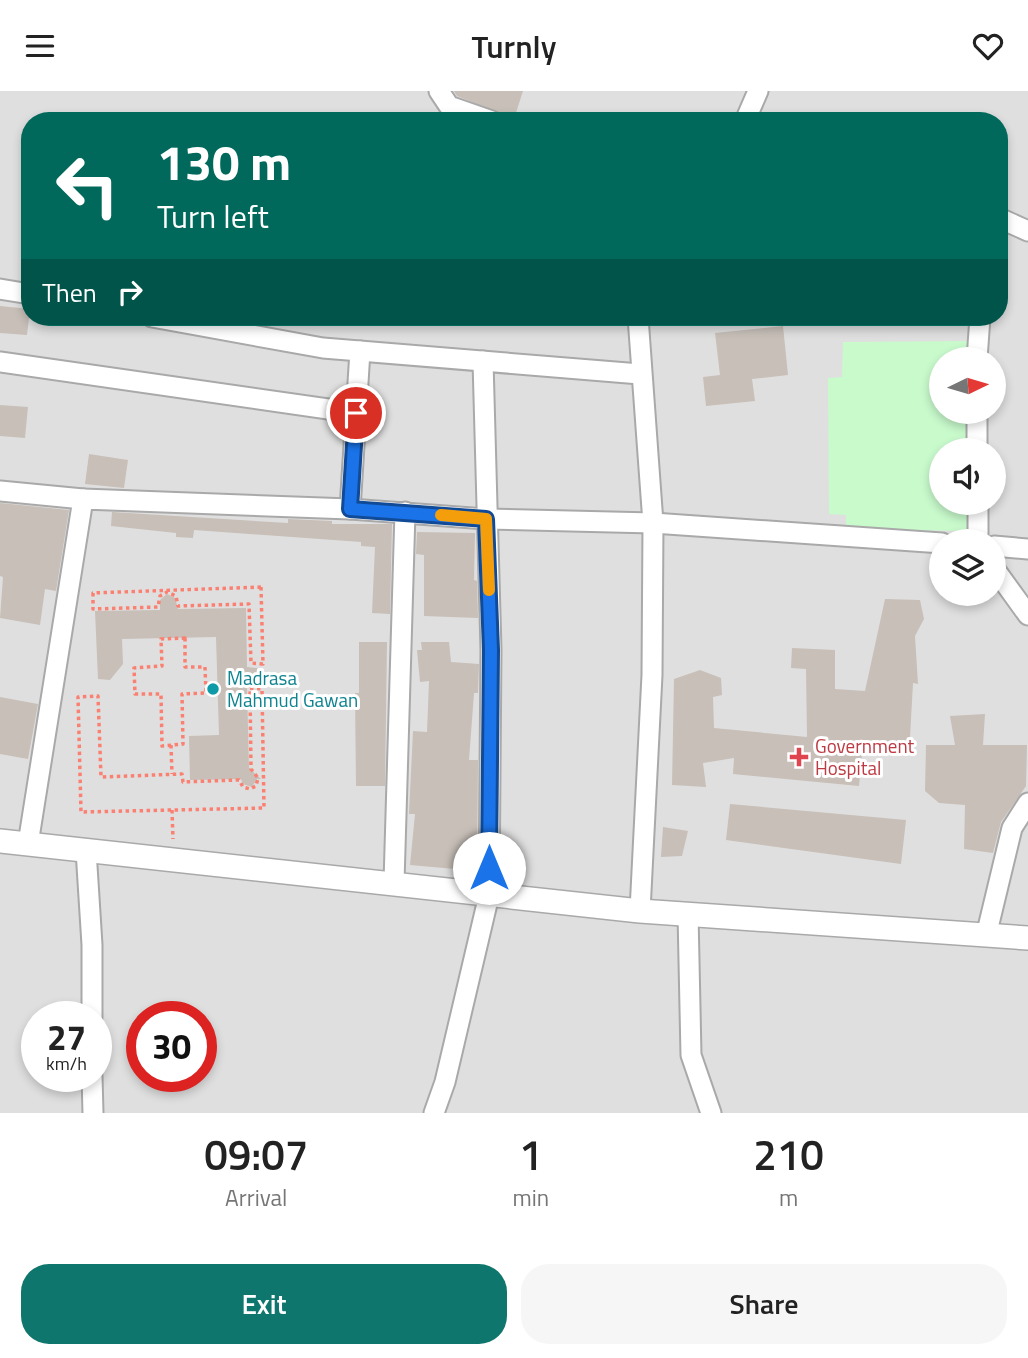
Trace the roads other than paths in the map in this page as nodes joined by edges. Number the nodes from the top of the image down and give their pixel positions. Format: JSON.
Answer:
{"nodes":[{"id":1,"x":439,"y":91,"type":"edge"},
{"id":2,"x":758,"y":91,"type":"edge"},
{"id":3,"x":466,"y":112,"type":"edge"},
{"id":4,"x":749,"y":112,"type":"edge"},
{"id":5,"x":1008,"y":222,"type":"edge"},
{"id":6,"x":1028,"y":230,"type":"edge"},
{"id":7,"x":0,"y":289,"type":"edge"},
{"id":8,"x":21,"y":292,"type":"edge"},
{"id":9,"x":202,"y":326,"type":"edge"},
{"id":10,"x":638,"y":326,"type":"edge"},
{"id":11,"x":979,"y":326,"type":"edge"},
{"id":12,"x":978,"y":347,"type":"edge"},
{"id":13,"x":360,"y":351,"type":"junction"},
{"id":14,"x":483,"y":361,"type":"junction"},
{"id":15,"x":0,"y":362,"type":"edge"},
{"id":16,"x":640,"y":374,"type":"junction"},
{"id":17,"x":356,"y":413,"type":"junction"},
{"id":18,"x":0,"y":492,"type":"edge"},
{"id":19,"x":83,"y":499,"type":"junction"},
{"id":20,"x":350,"y":509,"type":"junction"},
{"id":21,"x":405,"y":512,"type":"junction"},
{"id":22,"x":486,"y":519,"type":"junction"},
{"id":23,"x":653,"y":523,"type":"junction"},
{"id":24,"x":929,"y":542,"type":"edge"},
{"id":25,"x":1006,"y":547,"type":"edge"},
{"id":26,"x":1028,"y":549,"type":"edge"},
{"id":27,"x":1006,"y":585,"type":"edge"},
{"id":28,"x":1028,"y":615,"type":"edge"},
{"id":29,"x":1028,"y":803,"type":"edge"},
{"id":30,"x":0,"y":841,"type":"edge"},
{"id":31,"x":28,"y":844,"type":"junction"},
{"id":32,"x":86,"y":850,"type":"junction"},
{"id":33,"x":394,"y":882,"type":"junction"},
{"id":34,"x":489,"y":895,"type":"junction"},
{"id":35,"x":640,"y":911,"type":"junction"},
{"id":36,"x":688,"y":914,"type":"junction"},
{"id":37,"x":986,"y":936,"type":"junction"},
{"id":38,"x":1028,"y":939,"type":"edge"},
{"id":39,"x":92,"y":1001,"type":"edge"},
{"id":40,"x":92,"y":1092,"type":"edge"},
{"id":41,"x":93,"y":1113,"type":"edge"},
{"id":42,"x":434,"y":1113,"type":"edge"},
{"id":43,"x":711,"y":1113,"type":"edge"}],
"edges":[{"from":1,"to":3,"type":"street"},
{"from":2,"to":4,"type":"street"},
{"from":5,"to":6,"type":"street"},
{"from":7,"to":8,"type":"street"},
{"from":9,"to":13,"type":"street"},
{"from":10,"to":16,"type":"street"},
{"from":11,"to":12,"type":"street"},
{"from":13,"to":14,"type":"street"},
{"from":13,"to":17,"type":"street"},
{"from":14,"to":16,"type":"street"},
{"from":14,"to":22,"type":"street"},
{"from":15,"to":17,"type":"street"},
{"from":16,"to":23,"type":"street"},
{"from":17,"to":20,"type":"street"},
{"from":18,"to":19,"type":"street"},
{"from":19,"to":20,"type":"street"},
{"from":19,"to":31,"type":"street"},
{"from":20,"to":21,"type":"street"},
{"from":21,"to":22,"type":"street"},
{"from":21,"to":33,"type":"street"},
{"from":22,"to":23,"type":"street"},
{"from":22,"to":34,"type":"street"},
{"from":23,"to":24,"type":"street"},
{"from":23,"to":35,"type":"street"},
{"from":25,"to":26,"type":"street"},
{"from":27,"to":28,"type":"street"},
{"from":29,"to":37,"type":"street"},
{"from":30,"to":31,"type":"street"},
{"from":31,"to":32,"type":"street"},
{"from":32,"to":33,"type":"street"},
{"from":32,"to":39,"type":"street"},
{"from":33,"to":34,"type":"street"},
{"from":34,"to":35,"type":"street"},
{"from":34,"to":42,"type":"street"},
{"from":35,"to":36,"type":"street"},
{"from":36,"to":37,"type":"street"},
{"from":36,"to":43,"type":"street"},
{"from":37,"to":38,"type":"street"},
{"from":40,"to":41,"type":"street"}]}
